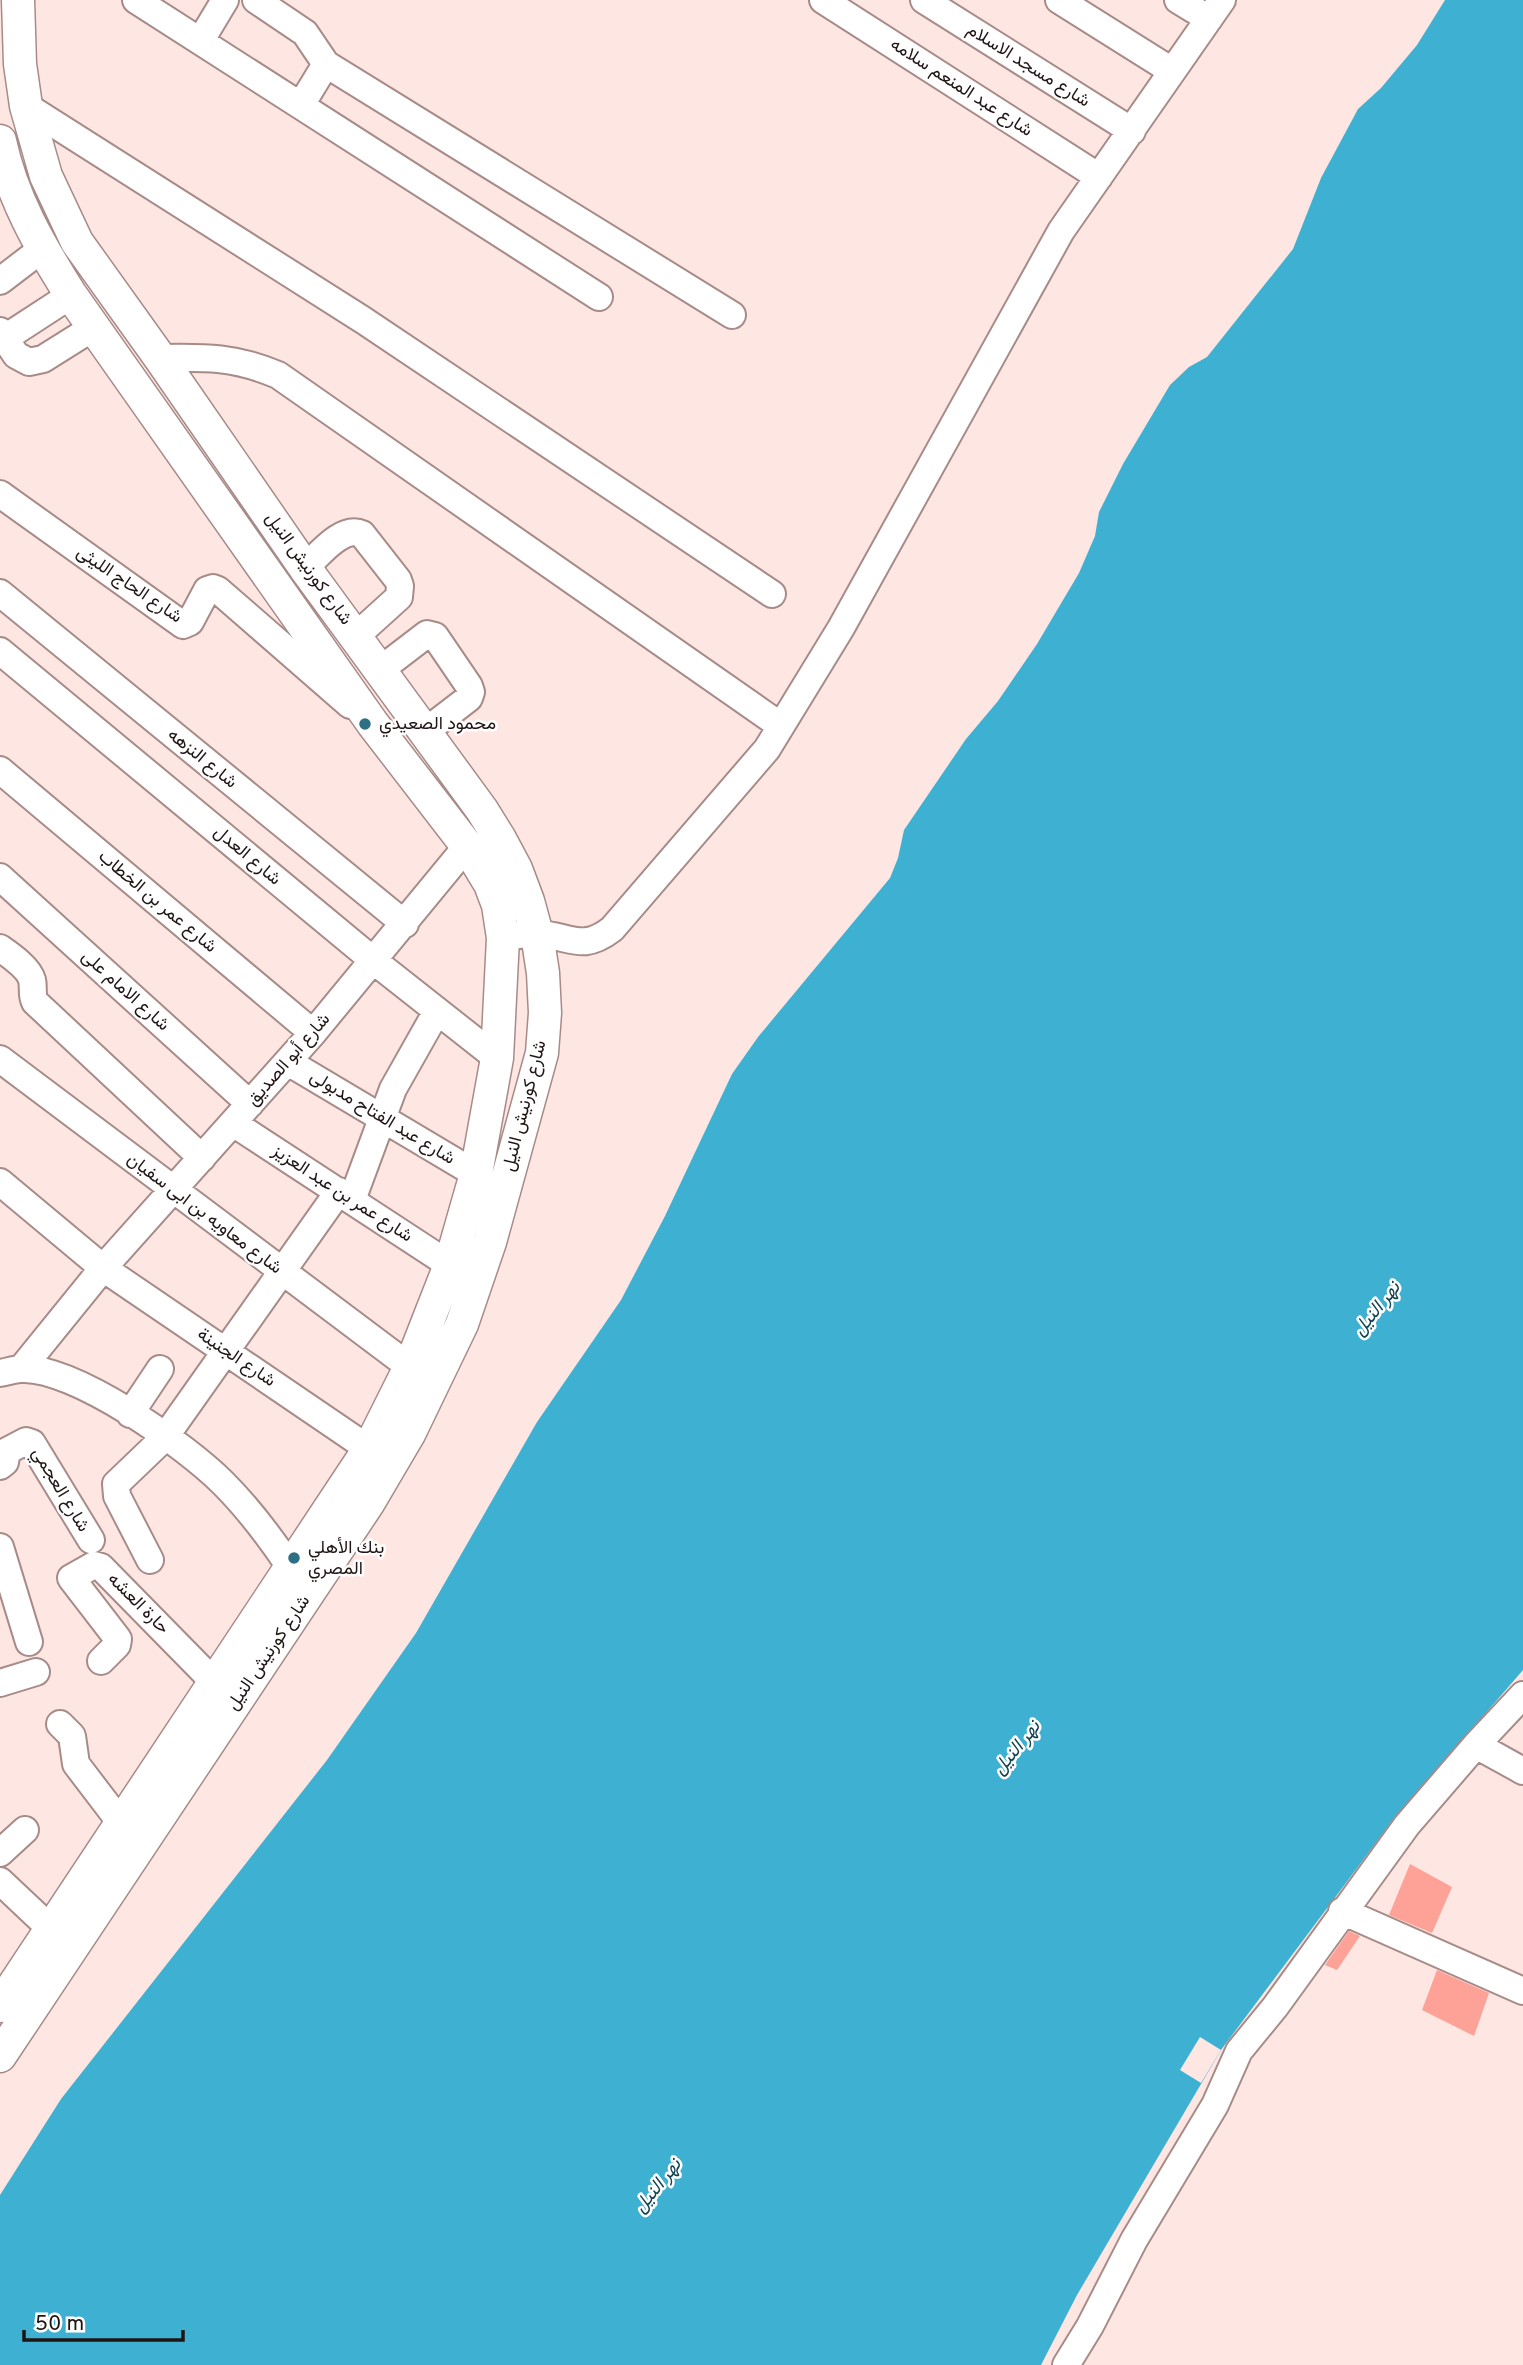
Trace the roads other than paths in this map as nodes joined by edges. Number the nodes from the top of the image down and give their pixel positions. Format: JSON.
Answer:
{"nodes":[{"id":1,"x":18,"y":0,"type":"edge"},
{"id":2,"x":136,"y":0,"type":"edge"},
{"id":3,"x":225,"y":0,"type":"edge"},
{"id":4,"x":256,"y":0,"type":"edge"},
{"id":5,"x":823,"y":0,"type":"edge"},
{"id":6,"x":924,"y":0,"type":"edge"},
{"id":7,"x":1059,"y":0,"type":"edge"},
{"id":8,"x":1178,"y":0,"type":"edge"},
{"id":9,"x":1215,"y":10,"type":"edge"},
{"id":10,"x":201,"y":40,"type":"junction"},
{"id":11,"x":326,"y":64,"type":"junction"},
{"id":12,"x":1172,"y":71,"type":"junction"},
{"id":13,"x":301,"y":105,"type":"junction"},
{"id":14,"x":26,"y":106,"type":"junction"},
{"id":15,"x":1132,"y":131,"type":"junction"},
{"id":16,"x":0,"y":141,"type":"edge"},
{"id":17,"x":1099,"y":177,"type":"junction"},
{"id":18,"x":42,"y":249,"type":"junction"},
{"id":19,"x":0,"y":281,"type":"edge"},
{"id":20,"x":71,"y":295,"type":"junction"},
{"id":21,"x":599,"y":297,"type":"dead end"},
{"id":22,"x":732,"y":315,"type":"dead end"},
{"id":23,"x":93,"y":327,"type":"junction"},
{"id":24,"x":2,"y":335,"type":"edge"},
{"id":25,"x":160,"y":358,"type":"junction"},
{"id":26,"x":0,"y":494,"type":"edge"},
{"id":27,"x":305,"y":568,"type":"junction"},
{"id":28,"x":0,"y":593,"type":"edge"},
{"id":29,"x":772,"y":594,"type":"dead end"},
{"id":30,"x":356,"y":636,"type":"junction"},
{"id":31,"x":0,"y":650,"type":"edge"},
{"id":32,"x":380,"y":670,"type":"junction"},
{"id":33,"x":373,"y":724,"type":"junction"},
{"id":34,"x":781,"y":726,"type":"junction"},
{"id":35,"x":426,"y":731,"type":"junction"},
{"id":36,"x":0,"y":770,"type":"edge"},
{"id":37,"x":467,"y":846,"type":"junction"},
{"id":38,"x":0,"y":877,"type":"edge"},
{"id":39,"x":405,"y":924,"type":"junction"},
{"id":40,"x":537,"y":934,"type":"junction"},
{"id":41,"x":503,"y":938,"type":"junction"},
{"id":42,"x":1,"y":951,"type":"edge"},
{"id":43,"x":374,"y":961,"type":"junction"},
{"id":44,"x":437,"y":1011,"type":"junction"},
{"id":45,"x":313,"y":1033,"type":"junction"},
{"id":46,"x":496,"y":1058,"type":"junction"},
{"id":47,"x":0,"y":1059,"type":"edge"},
{"id":48,"x":288,"y":1062,"type":"junction"},
{"id":49,"x":242,"y":1114,"type":"junction"},
{"id":50,"x":381,"y":1118,"type":"junction"},
{"id":51,"x":202,"y":1158,"type":"junction"},
{"id":52,"x":476,"y":1174,"type":"junction"},
{"id":53,"x":0,"y":1182,"type":"edge"},
{"id":54,"x":173,"y":1191,"type":"junction"},
{"id":55,"x":345,"y":1196,"type":"junction"},
{"id":56,"x":450,"y":1265,"type":"junction"},
{"id":57,"x":103,"y":1268,"type":"junction"},
{"id":58,"x":282,"y":1272,"type":"junction"},
{"id":59,"x":226,"y":1352,"type":"junction"},
{"id":60,"x":410,"y":1367,"type":"junction"},
{"id":61,"x":160,"y":1369,"type":"dead end"},
{"id":62,"x":11,"y":1371,"type":"edge"},
{"id":63,"x":130,"y":1414,"type":"junction"},
{"id":64,"x":165,"y":1437,"type":"junction"},
{"id":65,"x":369,"y":1448,"type":"junction"},
{"id":66,"x":0,"y":1466,"type":"edge"},
{"id":67,"x":90,"y":1540,"type":"dead end"},
{"id":68,"x":0,"y":1547,"type":"edge"},
{"id":69,"x":150,"y":1560,"type":"dead end"},
{"id":70,"x":290,"y":1567,"type":"junction"},
{"id":71,"x":29,"y":1642,"type":"dead end"},
{"id":72,"x":101,"y":1661,"type":"dead end"},
{"id":73,"x":36,"y":1672,"type":"dead end"},
{"id":74,"x":214,"y":1682,"type":"junction"},
{"id":75,"x":0,"y":1683,"type":"edge"},
{"id":76,"x":1523,"y":1695,"type":"edge"},
{"id":77,"x":60,"y":1724,"type":"dead end"},
{"id":78,"x":1476,"y":1745,"type":"junction"},
{"id":79,"x":1523,"y":1771,"type":"edge"},
{"id":80,"x":121,"y":1823,"type":"junction"},
{"id":81,"x":25,"y":1830,"type":"dead end"},
{"id":82,"x":0,"y":1853,"type":"edge"},
{"id":83,"x":0,"y":1881,"type":"edge"},
{"id":84,"x":1342,"y":1911,"type":"junction"},
{"id":85,"x":51,"y":1929,"type":"junction"},
{"id":86,"x":1523,"y":1991,"type":"edge"},
{"id":87,"x":0,"y":2006,"type":"edge"},
{"id":88,"x":0,"y":2056,"type":"edge"},
{"id":89,"x":1066,"y":2365,"type":"edge"}],
"edges":[{"from":1,"to":14,"type":"main road","name":"شارع كورنيش النيل"},
{"from":2,"to":10,"type":"street"},
{"from":3,"to":10,"type":"street"},
{"from":4,"to":11,"type":"street"},
{"from":5,"to":17,"type":"street","name":"شارع عبد المنعم سلامه"},
{"from":6,"to":15,"type":"street","name":"شارع مسجد الاسلام"},
{"from":7,"to":12,"type":"street"},
{"from":8,"to":9,"type":"street"},
{"from":9,"to":12,"type":"street"},
{"from":10,"to":13,"type":"street"},
{"from":11,"to":13,"type":"street"},
{"from":11,"to":22,"type":"street"},
{"from":12,"to":15,"type":"street"},
{"from":13,"to":21,"type":"street"},
{"from":14,"to":25,"type":"main road","name":"شارع كورنيش النيل"},
{"from":14,"to":29,"type":"street"},
{"from":15,"to":17,"type":"street"},
{"from":16,"to":18,"type":"main road","name":"شارع كورنيش النيل"},
{"from":17,"to":34,"type":"street"},
{"from":18,"to":19,"type":"street"},
{"from":18,"to":20,"type":"main road","name":"شارع كورنيش النيل"},
{"from":20,"to":23,"type":"main road","name":"شارع كورنيش النيل"},
{"from":20,"to":24,"type":"street"},
{"from":23,"to":24,"type":"street"},
{"from":23,"to":33,"type":"main road","name":"شارع كورنيش النيل"},
{"from":25,"to":27,"type":"main road","name":"شارع كورنيش النيل"},
{"from":25,"to":34,"type":"street"},
{"from":26,"to":33,"type":"street","name":"شارع الحاج الليثى"},
{"from":27,"to":30,"type":"main road","name":"شارع كورنيش النيل"},
{"from":27,"to":30,"type":"street"},
{"from":28,"to":39,"type":"street","name":"شارع النزهه"},
{"from":30,"to":32,"type":"main road","name":"شارع كورنيش النيل"},
{"from":31,"to":43,"type":"street","name":"شارع العدل"},
{"from":32,"to":35,"type":"main road","name":"شارع كورنيش النيل"},
{"from":32,"to":35,"type":"street"},
{"from":33,"to":37,"type":"main road","name":"شارع كورنيش النيل"},
{"from":34,"to":40,"type":"street"},
{"from":35,"to":40,"type":"main road","name":"شارع كورنيش النيل"},
{"from":36,"to":45,"type":"street","name":"شارع عمر بن الخطاب"},
{"from":37,"to":39,"type":"street","name":"شارع أبو الصديق"},
{"from":37,"to":41,"type":"main road","name":"شارع كورنيش النيل"},
{"from":38,"to":49,"type":"street","name":"شارع الامام على"},
{"from":39,"to":43,"type":"street","name":"شارع أبو الصديق"},
{"from":40,"to":41,"type":"street"},
{"from":40,"to":88,"type":"main road","name":"شارع كورنيش النيل"},
{"from":41,"to":46,"type":"main road","name":"شارع كورنيش النيل"},
{"from":42,"to":51,"type":"street"},
{"from":43,"to":44,"type":"street","name":"شارع العدل"},
{"from":43,"to":45,"type":"street","name":"شارع أبو الصديق"},
{"from":44,"to":46,"type":"street","name":"شارع العدل"},
{"from":44,"to":50,"type":"street"},
{"from":45,"to":48,"type":"street","name":"شارع أبو الصديق"},
{"from":46,"to":52,"type":"main road","name":"شارع كورنيش النيل"},
{"from":47,"to":54,"type":"street","name":"شارع معاويه بن ابى سفيان"},
{"from":48,"to":49,"type":"street","name":"شارع أبو الصديق"},
{"from":48,"to":50,"type":"street","name":"شارع عبد الفتاح مدبولى"},
{"from":49,"to":51,"type":"street","name":"شارع أبو الصديق"},
{"from":49,"to":55,"type":"street","name":"شارع عمر بن عبد العزيز"},
{"from":50,"to":52,"type":"street","name":"شارع عبد الفتاح مدبولى"},
{"from":50,"to":55,"type":"street"},
{"from":51,"to":54,"type":"street","name":"شارع أبو الصديق"},
{"from":52,"to":56,"type":"main road","name":"شارع كورنيش النيل"},
{"from":53,"to":57,"type":"street","name":"شارع الجنينة"},
{"from":54,"to":57,"type":"street","name":"شارع أبو الصديق"},
{"from":54,"to":58,"type":"street","name":"شارع معاويه بن ابى سفيان"},
{"from":55,"to":56,"type":"street","name":"شارع عمر بن عبد العزيز"},
{"from":55,"to":58,"type":"street"},
{"from":56,"to":60,"type":"main road","name":"شارع كورنيش النيل"},
{"from":57,"to":59,"type":"street","name":"شارع الجنينة"},
{"from":57,"to":62,"type":"street","name":"شارع أبو الصديق"},
{"from":58,"to":59,"type":"street"},
{"from":58,"to":60,"type":"street","name":"شارع معاويه بن ابى سفيان"},
{"from":59,"to":64,"type":"street"},
{"from":59,"to":65,"type":"street","name":"شارع الجنينة"},
{"from":60,"to":65,"type":"main road","name":"شارع كورنيش النيل"},
{"from":61,"to":63,"type":"street"},
{"from":62,"to":63,"type":"street"},
{"from":63,"to":64,"type":"street"},
{"from":64,"to":69,"type":"street"},
{"from":64,"to":70,"type":"street"},
{"from":65,"to":70,"type":"main road","name":"شارع كورنيش النيل"},
{"from":66,"to":67,"type":"street","name":"شارع العجمي"},
{"from":68,"to":71,"type":"street"},
{"from":70,"to":74,"type":"main road","name":"شارع كورنيش النيل"},
{"from":72,"to":74,"type":"street","name":"حارة العشه"},
{"from":73,"to":75,"type":"street"},
{"from":74,"to":80,"type":"main road","name":"شارع كورنيش النيل"},
{"from":76,"to":78,"type":"street"},
{"from":77,"to":80,"type":"street"},
{"from":78,"to":79,"type":"street"},
{"from":78,"to":84,"type":"street"},
{"from":80,"to":85,"type":"main road","name":"شارع كورنيش النيل"},
{"from":81,"to":82,"type":"street"},
{"from":83,"to":85,"type":"street"},
{"from":84,"to":86,"type":"street"},
{"from":84,"to":89,"type":"street"},
{"from":85,"to":87,"type":"main road","name":"شارع كورنيش النيل"}]}
